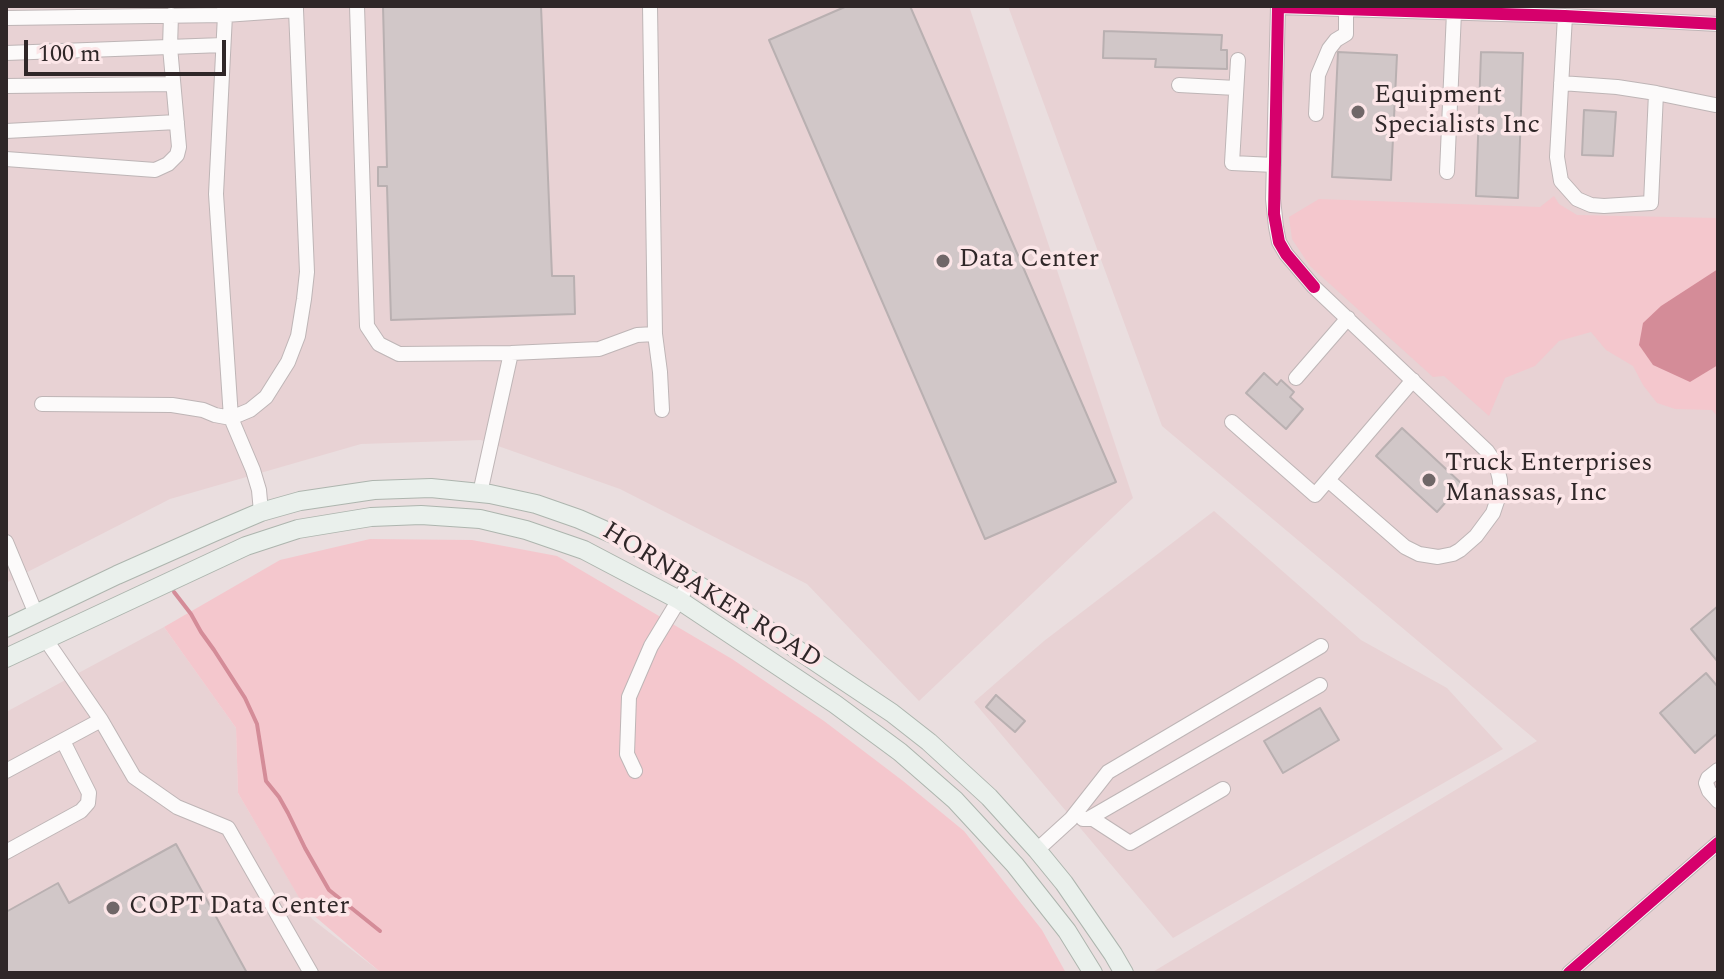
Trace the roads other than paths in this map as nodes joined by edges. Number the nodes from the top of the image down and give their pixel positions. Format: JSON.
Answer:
{"nodes":[{"id":1,"x":357,"y":6,"type":"edge"},
{"id":2,"x":650,"y":6,"type":"edge"},
{"id":3,"x":1278,"y":6,"type":"edge"},
{"id":4,"x":296,"y":8,"type":"edge"},
{"id":5,"x":1346,"y":9,"type":"junction"},
{"id":6,"x":224,"y":10,"type":"edge"},
{"id":7,"x":1454,"y":12,"type":"junction"},
{"id":8,"x":171,"y":15,"type":"junction"},
{"id":9,"x":1565,"y":16,"type":"junction"},
{"id":10,"x":6,"y":18,"type":"edge"},
{"id":11,"x":1718,"y":24,"type":"edge"},
{"id":12,"x":223,"y":45,"type":"junction"},
{"id":13,"x":170,"y":47,"type":"junction"},
{"id":14,"x":6,"y":53,"type":"edge"},
{"id":15,"x":1238,"y":60,"type":"dead end"},
{"id":16,"x":1561,"y":83,"type":"junction"},
{"id":17,"x":173,"y":84,"type":"junction"},
{"id":18,"x":1179,"y":85,"type":"dead end"},
{"id":19,"x":6,"y":86,"type":"edge"},
{"id":20,"x":1236,"y":88,"type":"junction"},
{"id":21,"x":1656,"y":93,"type":"junction"},
{"id":22,"x":1715,"y":105,"type":"dead end"},
{"id":23,"x":1316,"y":114,"type":"dead end"},
{"id":24,"x":177,"y":122,"type":"junction"},
{"id":25,"x":6,"y":131,"type":"edge"},
{"id":26,"x":6,"y":159,"type":"edge"},
{"id":27,"x":1274,"y":165,"type":"junction"},
{"id":28,"x":1447,"y":172,"type":"dead end"},
{"id":29,"x":1348,"y":318,"type":"junction"},
{"id":30,"x":655,"y":334,"type":"junction"},
{"id":31,"x":511,"y":353,"type":"junction"},
{"id":32,"x":1296,"y":378,"type":"dead end"},
{"id":33,"x":1413,"y":380,"type":"junction"},
{"id":34,"x":42,"y":404,"type":"dead end"},
{"id":35,"x":662,"y":410,"type":"dead end"},
{"id":36,"x":231,"y":418,"type":"junction"},
{"id":37,"x":1232,"y":422,"type":"dead end"},
{"id":38,"x":1328,"y":480,"type":"junction"},
{"id":39,"x":480,"y":493,"type":"junction"},
{"id":40,"x":261,"y":512,"type":"junction"},
{"id":41,"x":6,"y":542,"type":"edge"},
{"id":42,"x":691,"y":580,"type":"junction"},
{"id":43,"x":679,"y":600,"type":"junction"},
{"id":44,"x":36,"y":614,"type":"junction"},
{"id":45,"x":6,"y":628,"type":"edge"},
{"id":46,"x":46,"y":640,"type":"junction"},
{"id":47,"x":1321,"y":646,"type":"dead end"},
{"id":48,"x":6,"y":658,"type":"edge"},
{"id":49,"x":1320,"y":685,"type":"dead end"},
{"id":50,"x":101,"y":720,"type":"junction"},
{"id":51,"x":63,"y":741,"type":"junction"},
{"id":52,"x":1718,"y":770,"type":"edge"},
{"id":53,"x":6,"y":771,"type":"edge"},
{"id":54,"x":635,"y":771,"type":"dead end"},
{"id":55,"x":1223,"y":789,"type":"dead end"},
{"id":56,"x":1718,"y":801,"type":"edge"},
{"id":57,"x":1071,"y":819,"type":"junction"},
{"id":58,"x":1088,"y":819,"type":"junction"},
{"id":59,"x":1718,"y":843,"type":"edge"},
{"id":60,"x":1037,"y":850,"type":"junction"},
{"id":61,"x":6,"y":852,"type":"edge"},
{"id":62,"x":311,"y":973,"type":"edge"},
{"id":63,"x":1093,"y":973,"type":"edge"},
{"id":64,"x":1124,"y":973,"type":"edge"},
{"id":65,"x":1569,"y":973,"type":"edge"}],
"edges":[{"from":1,"to":31,"type":"street"},
{"from":2,"to":30,"type":"street"},
{"from":3,"to":5,"type":"street"},
{"from":3,"to":27,"type":"street"},
{"from":4,"to":6,"type":"street"},
{"from":4,"to":36,"type":"street"},
{"from":5,"to":7,"type":"street"},
{"from":5,"to":23,"type":"street"},
{"from":6,"to":8,"type":"street"},
{"from":6,"to":12,"type":"street"},
{"from":7,"to":9,"type":"street"},
{"from":7,"to":28,"type":"street"},
{"from":8,"to":10,"type":"street"},
{"from":8,"to":13,"type":"street"},
{"from":9,"to":11,"type":"street"},
{"from":9,"to":16,"type":"street"},
{"from":12,"to":13,"type":"street"},
{"from":12,"to":36,"type":"street"},
{"from":13,"to":14,"type":"street"},
{"from":13,"to":17,"type":"street"},
{"from":15,"to":20,"type":"street"},
{"from":16,"to":21,"type":"street"},
{"from":16,"to":21,"type":"street"},
{"from":17,"to":19,"type":"street"},
{"from":17,"to":24,"type":"street"},
{"from":18,"to":20,"type":"street"},
{"from":20,"to":27,"type":"street"},
{"from":21,"to":22,"type":"street"},
{"from":24,"to":25,"type":"street"},
{"from":24,"to":26,"type":"street"},
{"from":27,"to":29,"type":"street"},
{"from":29,"to":32,"type":"street"},
{"from":29,"to":33,"type":"street"},
{"from":30,"to":31,"type":"street"},
{"from":30,"to":35,"type":"street"},
{"from":31,"to":39,"type":"street"},
{"from":33,"to":38,"type":"street"},
{"from":33,"to":38,"type":"street"},
{"from":34,"to":36,"type":"street"},
{"from":36,"to":40,"type":"street"},
{"from":37,"to":38,"type":"street"},
{"from":39,"to":40,"type":"main road","name":"HORNBAKER ROAD"},
{"from":39,"to":42,"type":"main road","name":"HORNBAKER ROAD"},
{"from":40,"to":44,"type":"main road","name":"HORNBAKER ROAD"},
{"from":41,"to":44,"type":"street"},
{"from":42,"to":43,"type":"street"},
{"from":42,"to":60,"type":"main road","name":"HORNBAKER ROAD"},
{"from":43,"to":46,"type":"main road","name":"HORNBAKER ROAD"},
{"from":43,"to":54,"type":"street"},
{"from":43,"to":63,"type":"main road","name":"HORNBAKER ROAD"},
{"from":44,"to":45,"type":"main road","name":"HORNBAKER ROAD"},
{"from":44,"to":46,"type":"main road"},
{"from":46,"to":48,"type":"main road","name":"HORNBAKER ROAD"},
{"from":46,"to":50,"type":"street"},
{"from":47,"to":57,"type":"street"},
{"from":49,"to":58,"type":"street"},
{"from":50,"to":51,"type":"street"},
{"from":50,"to":62,"type":"street"},
{"from":51,"to":53,"type":"street"},
{"from":51,"to":61,"type":"street"},
{"from":52,"to":56,"type":"street"},
{"from":55,"to":58,"type":"street"},
{"from":57,"to":58,"type":"street"},
{"from":57,"to":60,"type":"street"},
{"from":59,"to":65,"type":"street"},
{"from":60,"to":64,"type":"main road","name":"HORNBAKER ROAD"}]}
